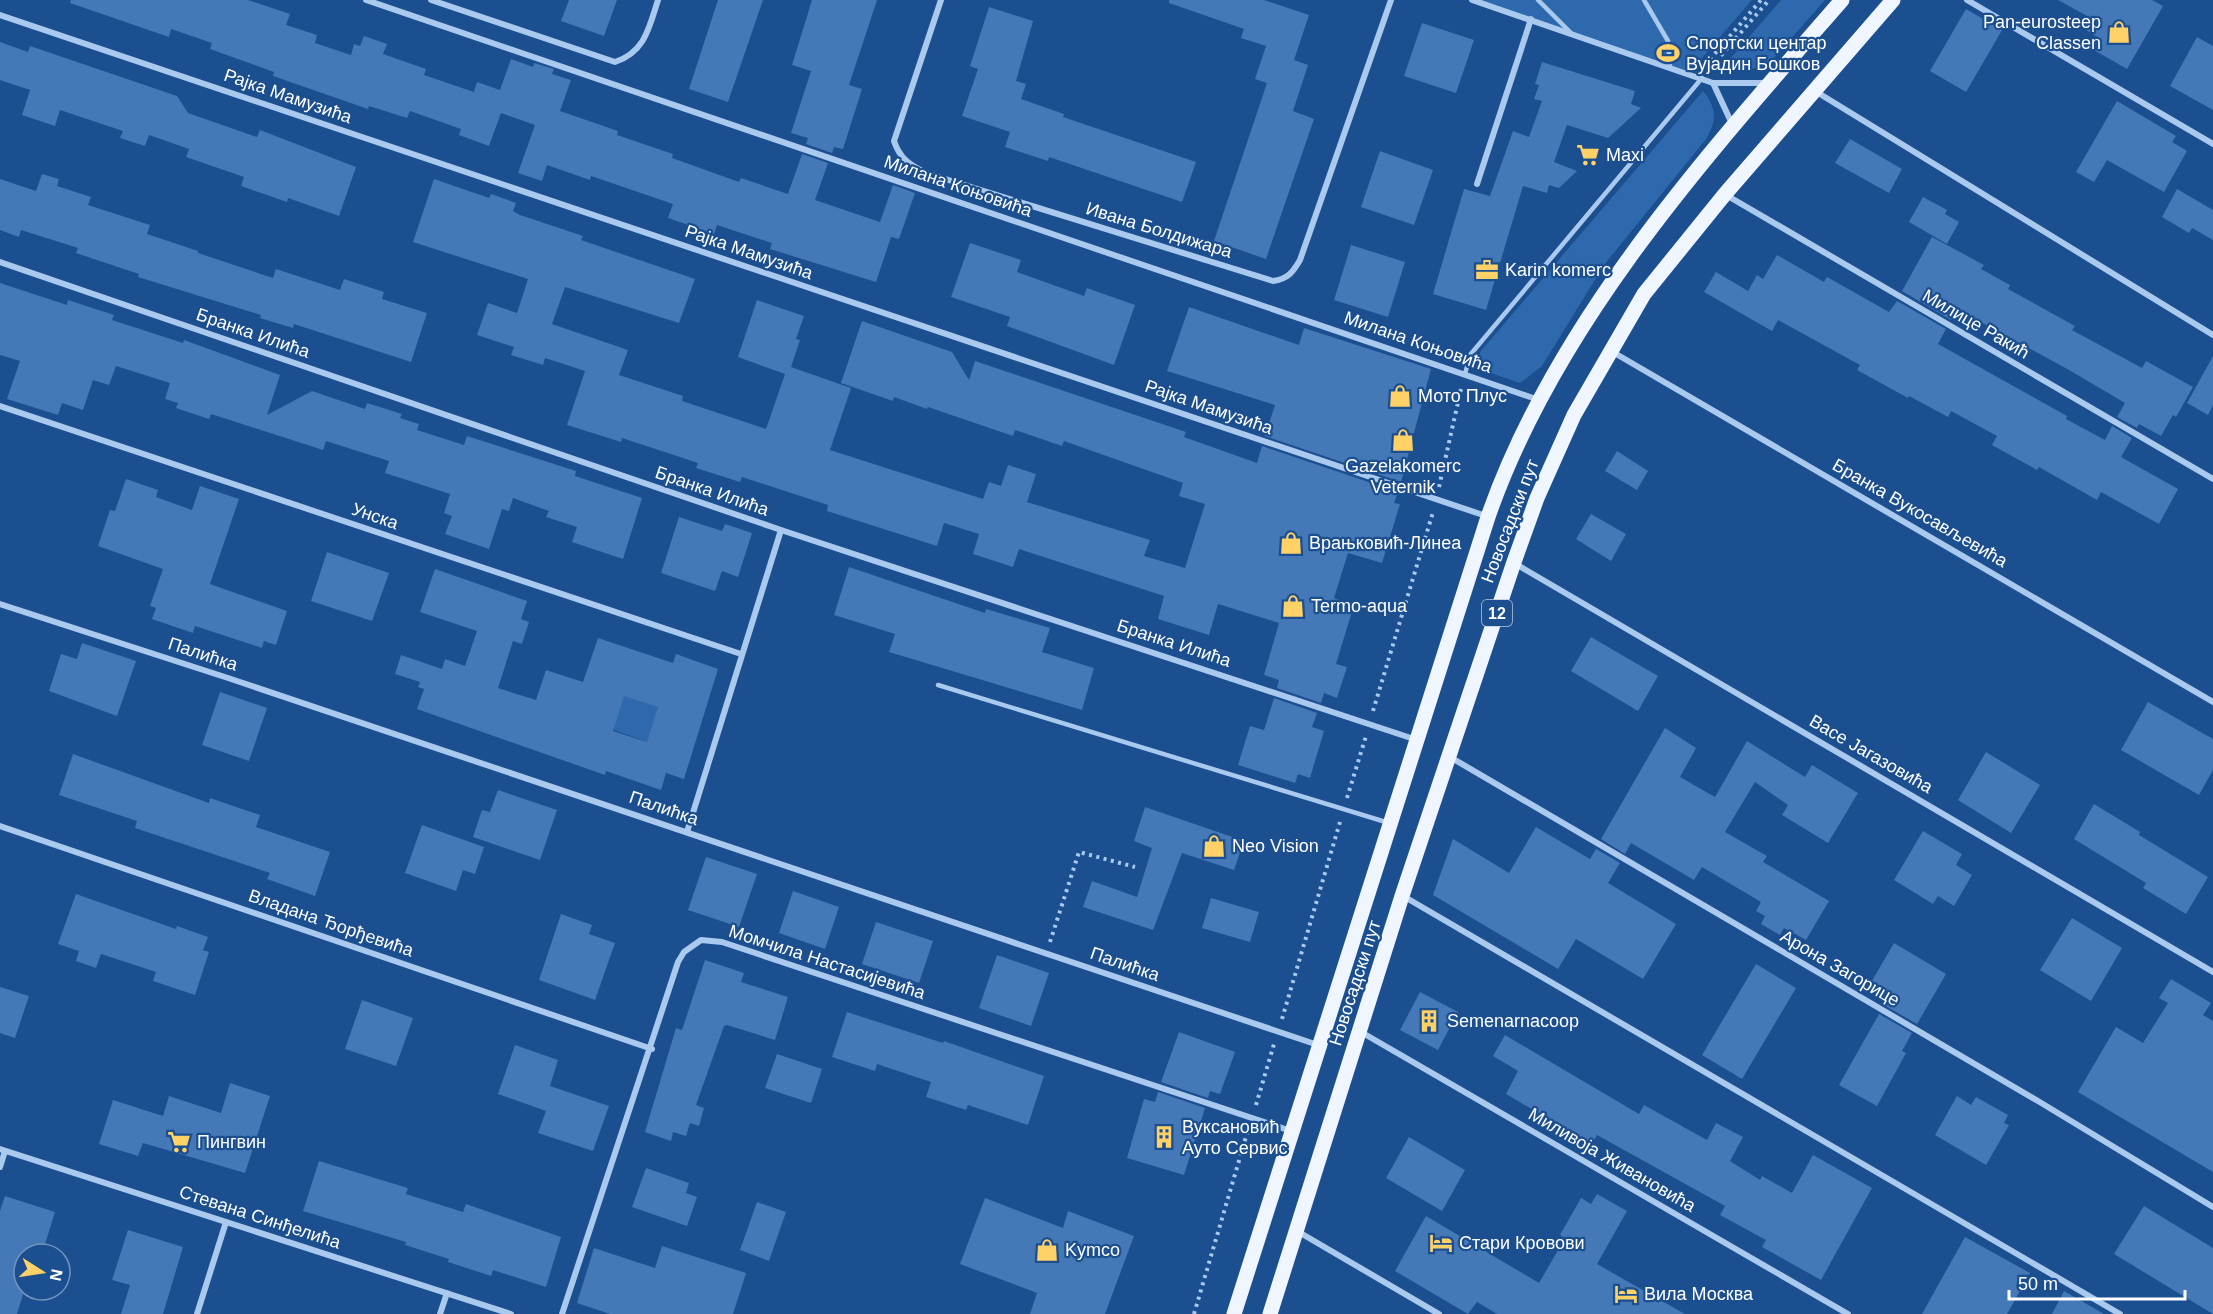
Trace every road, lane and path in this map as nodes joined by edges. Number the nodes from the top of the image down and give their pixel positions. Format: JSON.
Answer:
{"nodes":[{"id":1,"x":366,"y":0,"type":"edge"},
{"id":2,"x":431,"y":0,"type":"edge"},
{"id":3,"x":658,"y":0,"type":"edge"},
{"id":4,"x":941,"y":0,"type":"edge"},
{"id":5,"x":1391,"y":0,"type":"edge"},
{"id":6,"x":1472,"y":0,"type":"edge"},
{"id":7,"x":1538,"y":0,"type":"edge"},
{"id":8,"x":1644,"y":0,"type":"edge"},
{"id":9,"x":1769,"y":0,"type":"edge"},
{"id":10,"x":1842,"y":0,"type":"edge"},
{"id":11,"x":1893,"y":0,"type":"edge"},
{"id":12,"x":1967,"y":0,"type":"edge"},
{"id":13,"x":0,"y":15,"type":"edge"},
{"id":14,"x":1531,"y":19,"type":"junction"},
{"id":15,"x":1571,"y":33,"type":"junction"},
{"id":16,"x":1670,"y":67,"type":"junction"},
{"id":17,"x":1702,"y":78,"type":"junction"},
{"id":18,"x":1713,"y":83,"type":"junction"},
{"id":19,"x":1770,"y":83,"type":"junction"},
{"id":20,"x":1814,"y":91,"type":"junction"},
{"id":21,"x":1734,"y":128,"type":"junction"},
{"id":22,"x":2213,"y":144,"type":"edge"},
{"id":23,"x":1477,"y":184,"type":"dead end"},
{"id":24,"x":1725,"y":194,"type":"junction"},
{"id":25,"x":0,"y":262,"type":"edge"},
{"id":26,"x":2213,"y":335,"type":"edge"},
{"id":27,"x":1611,"y":350,"type":"junction"},
{"id":28,"x":1465,"y":374,"type":"junction"},
{"id":29,"x":1540,"y":400,"type":"junction"},
{"id":30,"x":0,"y":406,"type":"edge"},
{"id":31,"x":2213,"y":479,"type":"edge"},
{"id":32,"x":1436,"y":500,"type":"junction"},
{"id":33,"x":1488,"y":517,"type":"junction"},
{"id":34,"x":781,"y":530,"type":"junction"},
{"id":35,"x":1514,"y":562,"type":"junction"},
{"id":36,"x":0,"y":604,"type":"edge"},
{"id":37,"x":741,"y":654,"type":"junction"},
{"id":38,"x":938,"y":685,"type":"dead end"},
{"id":39,"x":2213,"y":702,"type":"edge"},
{"id":40,"x":1370,"y":723,"type":"junction"},
{"id":41,"x":1418,"y":740,"type":"junction"},
{"id":42,"x":1450,"y":757,"type":"junction"},
{"id":43,"x":1344,"y":809,"type":"junction"},
{"id":44,"x":1390,"y":823,"type":"junction"},
{"id":45,"x":0,"y":826,"type":"edge"},
{"id":46,"x":687,"y":832,"type":"junction"},
{"id":47,"x":1135,"y":867,"type":"dead end"},
{"id":48,"x":1402,"y":896,"type":"junction"},
{"id":49,"x":1047,"y":954,"type":"junction"},
{"id":50,"x":2213,"y":972,"type":"edge"},
{"id":51,"x":1360,"y":1031,"type":"junction"},
{"id":52,"x":1278,"y":1032,"type":"junction"},
{"id":53,"x":1318,"y":1046,"type":"junction"},
{"id":54,"x":652,"y":1049,"type":"junction"},
{"id":55,"x":1252,"y":1118,"type":"junction"},
{"id":56,"x":1292,"y":1131,"type":"junction"},
{"id":57,"x":3,"y":1150,"type":"edge"},
{"id":58,"x":0,"y":1167,"type":"edge"},
{"id":59,"x":2213,"y":1207,"type":"edge"},
{"id":60,"x":226,"y":1222,"type":"junction"},
{"id":61,"x":1295,"y":1230,"type":"junction"},
{"id":62,"x":447,"y":1293,"type":"junction"},
{"id":63,"x":197,"y":1314,"type":"edge"},
{"id":64,"x":440,"y":1314,"type":"edge"},
{"id":65,"x":511,"y":1314,"type":"edge"},
{"id":66,"x":562,"y":1314,"type":"edge"},
{"id":67,"x":1194,"y":1314,"type":"edge"},
{"id":68,"x":1234,"y":1314,"type":"edge"},
{"id":69,"x":1270,"y":1314,"type":"edge"},
{"id":70,"x":1439,"y":1314,"type":"edge"},
{"id":71,"x":1848,"y":1314,"type":"edge"},
{"id":72,"x":2120,"y":1314,"type":"edge"}],
"edges":[{"from":1,"to":28,"type":"street","name":"Милана Коњовића"},
{"from":2,"to":3,"type":"street"},
{"from":4,"to":5,"type":"street","name":"Ивана Болдижара"},
{"from":6,"to":14,"type":"street"},
{"from":7,"to":15,"type":"lane"},
{"from":8,"to":16,"type":"lane"},
{"from":9,"to":17,"type":"path"},
{"from":10,"to":19,"type":"main road","name":"Новосадски пут","number":"12"},
{"from":11,"to":20,"type":"main road","name":"Новосадски пут","number":"12"},
{"from":12,"to":22,"type":"street"},
{"from":13,"to":32,"type":"street","name":"Рајка Мамузића"},
{"from":14,"to":15,"type":"street"},
{"from":14,"to":23,"type":"street"},
{"from":15,"to":16,"type":"street"},
{"from":16,"to":17,"type":"street"},
{"from":17,"to":18,"type":"street"},
{"from":17,"to":28,"type":"lane"},
{"from":18,"to":19,"type":"street"},
{"from":18,"to":21,"type":"street"},
{"from":19,"to":21,"type":"main road","name":"Новосадски пут","number":"12"},
{"from":20,"to":24,"type":"main road","name":"Новосадски пут","number":"12"},
{"from":20,"to":26,"type":"street"},
{"from":21,"to":29,"type":"main road","name":"Новосадски пут","number":"12"},
{"from":24,"to":27,"type":"main road","name":"Новосадски пут","number":"12"},
{"from":24,"to":31,"type":"street","name":"Милице Ракић"},
{"from":25,"to":34,"type":"street","name":"Бранка Илића"},
{"from":27,"to":35,"type":"main road","name":"Новосадски пут","number":"12"},
{"from":27,"to":39,"type":"street","name":"Бранка Вукосављевића"},
{"from":28,"to":29,"type":"street","name":"Милана Коњовића"},
{"from":28,"to":32,"type":"path"},
{"from":29,"to":33,"type":"main road","name":"Новосадски пут","number":"12"},
{"from":30,"to":37,"type":"street","name":"Унска"},
{"from":32,"to":33,"type":"street","name":"Рајка Мамузића"},
{"from":32,"to":40,"type":"path"},
{"from":33,"to":41,"type":"main road","name":"Новосадски пут","number":"12"},
{"from":34,"to":37,"type":"street"},
{"from":34,"to":40,"type":"street","name":"Бранка Илића"},
{"from":35,"to":42,"type":"main road","name":"Новосадски пут","number":"12"},
{"from":35,"to":50,"type":"street","name":"Васе Јагазовића"},
{"from":36,"to":46,"type":"street","name":"Палићка"},
{"from":37,"to":46,"type":"street"},
{"from":38,"to":43,"type":"lane"},
{"from":40,"to":41,"type":"street","name":"Бранка Илића"},
{"from":40,"to":43,"type":"path"},
{"from":41,"to":44,"type":"main road","name":"Новосадски пут","number":"12"},
{"from":42,"to":48,"type":"main road","name":"Новосадски пут","number":"12"},
{"from":42,"to":59,"type":"street","name":"Арона Загорице"},
{"from":43,"to":44,"type":"lane"},
{"from":43,"to":52,"type":"path"},
{"from":44,"to":53,"type":"main road","name":"Новосадски пут","number":"12"},
{"from":45,"to":54,"type":"street","name":"Владана Ђорђевића"},
{"from":46,"to":49,"type":"street","name":"Палићка"},
{"from":47,"to":49,"type":"path"},
{"from":48,"to":51,"type":"main road","name":"Новосадски пут","number":"12"},
{"from":48,"to":72,"type":"street"},
{"from":49,"to":52,"type":"street","name":"Палићка"},
{"from":51,"to":61,"type":"main road","name":"Новосадски пут","number":"12"},
{"from":51,"to":71,"type":"street","name":"Миливоја Живановића"},
{"from":52,"to":53,"type":"street","name":"Палићка"},
{"from":52,"to":55,"type":"path"},
{"from":53,"to":56,"type":"main road","name":"Новосадски пут","number":"12"},
{"from":54,"to":55,"type":"street","name":"Момчила Настасијевића"},
{"from":54,"to":66,"type":"street","name":"Момчила Настасијевића"},
{"from":55,"to":56,"type":"street","name":"Момчила Настасијевића"},
{"from":55,"to":67,"type":"path"},
{"from":56,"to":68,"type":"main road","name":"Новосадски пут","number":"12"},
{"from":57,"to":58,"type":"street"},
{"from":57,"to":60,"type":"street","name":"Стевана Синђелића"},
{"from":60,"to":62,"type":"street","name":"Стевана Синђелића"},
{"from":60,"to":63,"type":"street"},
{"from":61,"to":69,"type":"main road","name":"Новосадски пут","number":"12"},
{"from":61,"to":70,"type":"street"},
{"from":62,"to":64,"type":"street"},
{"from":62,"to":65,"type":"street","name":"Стевана Синђелића"}]}
